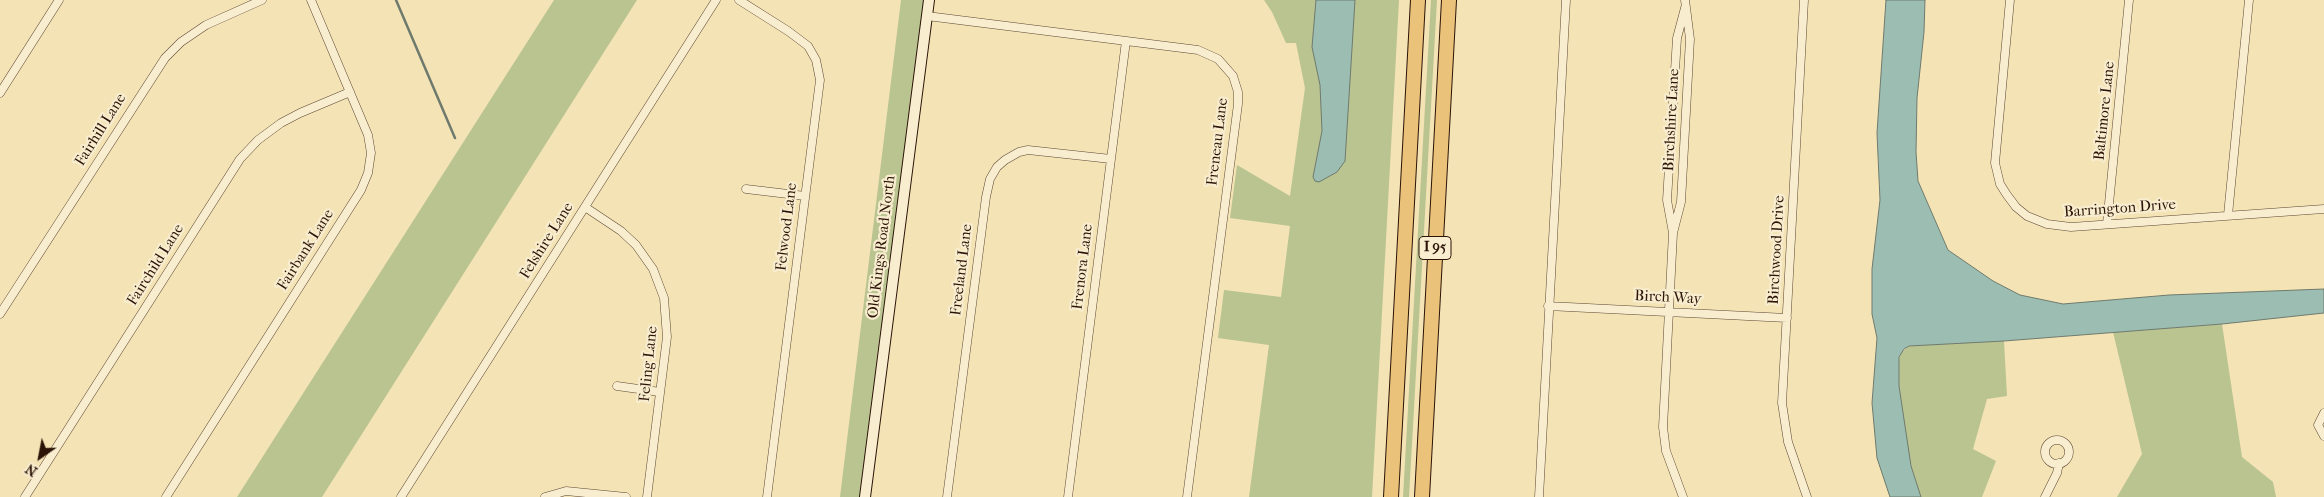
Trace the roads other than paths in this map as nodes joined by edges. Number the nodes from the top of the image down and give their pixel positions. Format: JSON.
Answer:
{"nodes":[{"id":1,"x":59,"y":0,"type":"edge"},
{"id":2,"x":262,"y":0,"type":"edge"},
{"id":3,"x":311,"y":0,"type":"edge"},
{"id":4,"x":716,"y":0,"type":"edge"},
{"id":5,"x":739,"y":0,"type":"edge"},
{"id":6,"x":929,"y":0,"type":"edge"},
{"id":7,"x":1418,"y":0,"type":"edge"},
{"id":8,"x":1449,"y":0,"type":"edge"},
{"id":9,"x":1566,"y":0,"type":"edge"},
{"id":10,"x":1804,"y":0,"type":"edge"},
{"id":11,"x":2010,"y":0,"type":"edge"},
{"id":12,"x":2129,"y":0,"type":"edge"},
{"id":13,"x":2250,"y":0,"type":"edge"},
{"id":14,"x":1685,"y":4,"type":"edge"},
{"id":15,"x":927,"y":16,"type":"junction"},
{"id":16,"x":1126,"y":41,"type":"junction"},
{"id":17,"x":350,"y":92,"type":"junction"},
{"id":18,"x":0,"y":93,"type":"edge"},
{"id":19,"x":1111,"y":159,"type":"junction"},
{"id":20,"x":746,"y":189,"type":"dead end"},
{"id":21,"x":805,"y":196,"type":"junction"},
{"id":22,"x":585,"y":207,"type":"junction"},
{"id":23,"x":2324,"y":208,"type":"edge"},
{"id":24,"x":2228,"y":215,"type":"junction"},
{"id":25,"x":2107,"y":224,"type":"junction"},
{"id":26,"x":1673,"y":233,"type":"junction"},
{"id":27,"x":1548,"y":306,"type":"junction"},
{"id":28,"x":1669,"y":311,"type":"junction"},
{"id":29,"x":0,"y":314,"type":"edge"},
{"id":30,"x":1787,"y":318,"type":"junction"},
{"id":31,"x":617,"y":386,"type":"dead end"},
{"id":32,"x":660,"y":392,"type":"junction"},
{"id":33,"x":2324,"y":413,"type":"edge"},
{"id":34,"x":2324,"y":436,"type":"edge"},
{"id":35,"x":2059,"y":464,"type":"dead end"},
{"id":36,"x":25,"y":497,"type":"edge"},
{"id":37,"x":166,"y":497,"type":"edge"},
{"id":38,"x":401,"y":497,"type":"edge"},
{"id":39,"x":545,"y":497,"type":"edge"},
{"id":40,"x":626,"y":497,"type":"edge"},
{"id":41,"x":647,"y":497,"type":"edge"},
{"id":42,"x":767,"y":497,"type":"edge"},
{"id":43,"x":865,"y":497,"type":"edge"},
{"id":44,"x":947,"y":497,"type":"edge"},
{"id":45,"x":1068,"y":497,"type":"edge"},
{"id":46,"x":1187,"y":497,"type":"edge"},
{"id":47,"x":1391,"y":497,"type":"edge"},
{"id":48,"x":1422,"y":497,"type":"edge"},
{"id":49,"x":1539,"y":497,"type":"edge"},
{"id":50,"x":1683,"y":497,"type":"edge"},
{"id":51,"x":1807,"y":497,"type":"edge"},
{"id":52,"x":2045,"y":497,"type":"edge"}],
"edges":[{"from":1,"to":18,"type":"street"},
{"from":2,"to":29,"type":"street","name":"Fairhill Lane"},
{"from":3,"to":17,"type":"street","name":"Fairbank Lane"},
{"from":4,"to":22,"type":"street","name":"Felshire Lane"},
{"from":5,"to":21,"type":"street","name":"Felwood Lane"},
{"from":6,"to":15,"type":"street","name":"Old Kings Road North"},
{"from":7,"to":47,"type":"highway","number":"I 95"},
{"from":8,"to":48,"type":"highway","number":"I 95"},
{"from":9,"to":27,"type":"street"},
{"from":10,"to":30,"type":"street","name":"Birchwood Drive"},
{"from":11,"to":25,"type":"street","name":"Barrington Drive"},
{"from":12,"to":25,"type":"street","name":"Baltimore Lane"},
{"from":13,"to":24,"type":"street"},
{"from":14,"to":26,"type":"street","name":"Birchshire Lane"},
{"from":14,"to":26,"type":"street","name":"Birchshire Lane"},
{"from":15,"to":16,"type":"street","name":"Freneau Lane"},
{"from":15,"to":43,"type":"street","name":"Old Kings Road North"},
{"from":16,"to":19,"type":"street","name":"Frenora Lane"},
{"from":16,"to":46,"type":"street","name":"Freneau Lane"},
{"from":17,"to":36,"type":"street","name":"Fairchild Lane"},
{"from":17,"to":37,"type":"street","name":"Fairbank Lane"},
{"from":19,"to":44,"type":"street","name":"Freeland Lane"},
{"from":19,"to":45,"type":"street","name":"Frenora Lane"},
{"from":20,"to":21,"type":"street"},
{"from":21,"to":42,"type":"street","name":"Felwood Lane"},
{"from":22,"to":32,"type":"street","name":"Feling Lane"},
{"from":22,"to":38,"type":"street","name":"Felshire Lane"},
{"from":23,"to":24,"type":"street","name":"Barrington Drive"},
{"from":24,"to":25,"type":"street","name":"Barrington Drive"},
{"from":26,"to":28,"type":"street","name":"Birchshire Lane"},
{"from":27,"to":28,"type":"street","name":"Birch Way"},
{"from":27,"to":49,"type":"street"},
{"from":28,"to":30,"type":"street","name":"Birch Way"},
{"from":28,"to":50,"type":"street","name":"Birchshire Lane"},
{"from":30,"to":51,"type":"street","name":"Birchwood Drive"},
{"from":31,"to":32,"type":"street"},
{"from":32,"to":41,"type":"street","name":"Feling Lane"},
{"from":33,"to":34,"type":"street"},
{"from":35,"to":52,"type":"street"},
{"from":39,"to":40,"type":"street"}]}
